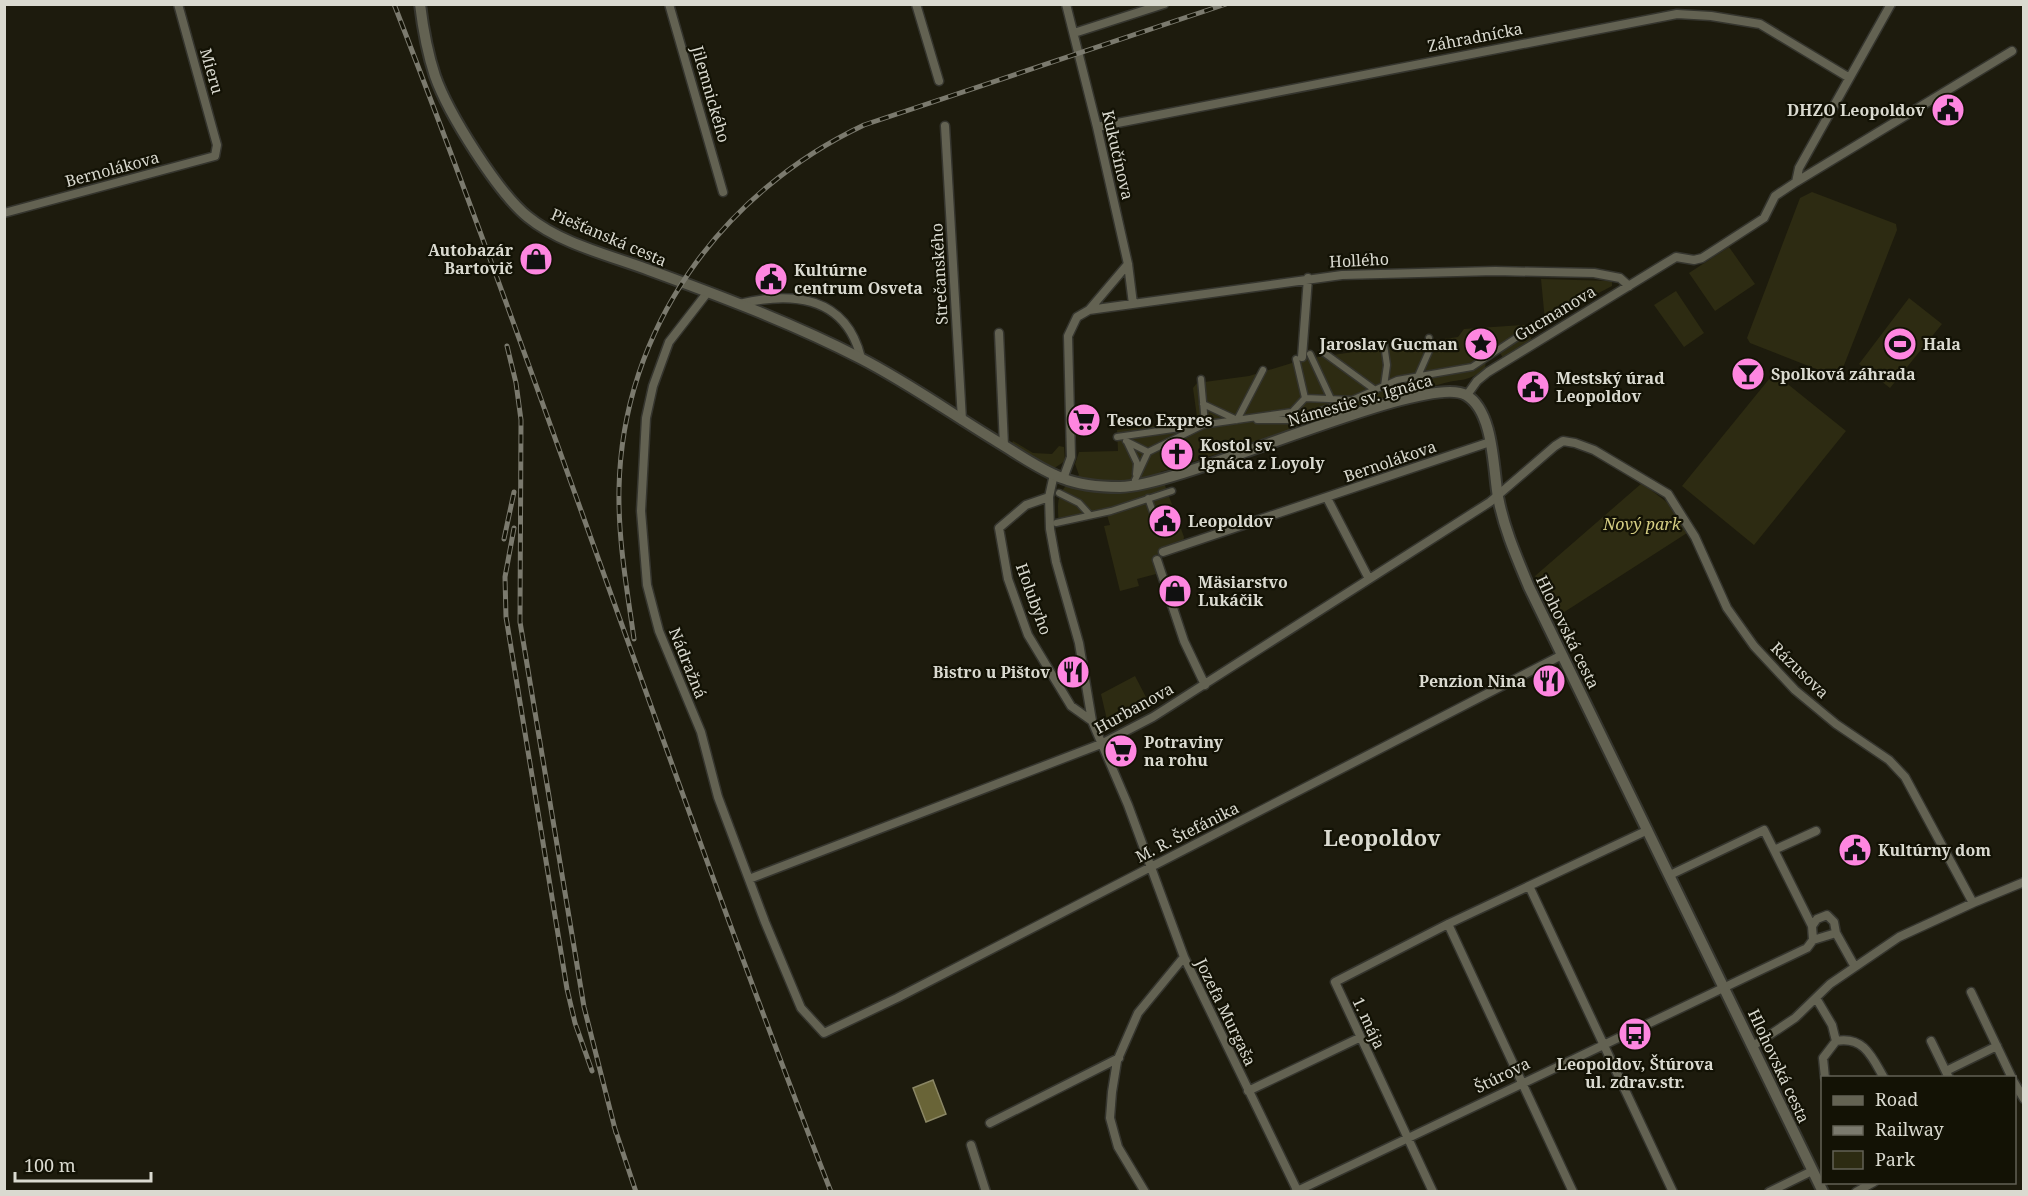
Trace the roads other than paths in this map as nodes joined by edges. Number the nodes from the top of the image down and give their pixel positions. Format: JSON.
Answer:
{"nodes":[{"id":1,"x":178,"y":4,"type":"edge"},
{"id":2,"x":420,"y":4,"type":"edge"},
{"id":3,"x":669,"y":4,"type":"edge"},
{"id":4,"x":916,"y":4,"type":"edge"},
{"id":5,"x":1066,"y":4,"type":"edge"},
{"id":6,"x":1164,"y":4,"type":"edge"},
{"id":7,"x":1891,"y":4,"type":"edge"},
{"id":8,"x":1074,"y":33,"type":"junction"},
{"id":9,"x":2012,"y":51,"type":"dead end"},
{"id":10,"x":1848,"y":77,"type":"junction"},
{"id":11,"x":939,"y":81,"type":"dead end"},
{"id":12,"x":945,"y":126,"type":"dead end"},
{"id":13,"x":1097,"y":127,"type":"junction"},
{"id":14,"x":217,"y":145,"type":"joint"},
{"id":15,"x":1796,"y":182,"type":"junction"},
{"id":16,"x":723,"y":192,"type":"dead end"},
{"id":17,"x":4,"y":213,"type":"edge"},
{"id":18,"x":1128,"y":264,"type":"junction"},
{"id":19,"x":1308,"y":278,"type":"junction"},
{"id":20,"x":1629,"y":286,"type":"junction"},
{"id":21,"x":707,"y":293,"type":"junction"},
{"id":22,"x":739,"y":304,"type":"junction"},
{"id":23,"x":1133,"y":304,"type":"junction"},
{"id":24,"x":1089,"y":310,"type":"junction"},
{"id":25,"x":1537,"y":324,"type":"dead end"},
{"id":26,"x":999,"y":333,"type":"dead end"},
{"id":27,"x":1429,"y":338,"type":"dead end"},
{"id":28,"x":1384,"y":344,"type":"dead end"},
{"id":29,"x":1323,"y":352,"type":"dead end"},
{"id":30,"x":1303,"y":357,"type":"junction"},
{"id":31,"x":861,"y":358,"type":"junction"},
{"id":32,"x":1263,"y":370,"type":"dead end"},
{"id":33,"x":1418,"y":376,"type":"junction"},
{"id":34,"x":1201,"y":379,"type":"dead end"},
{"id":35,"x":1384,"y":386,"type":"junction"},
{"id":36,"x":1375,"y":390,"type":"junction"},
{"id":37,"x":1467,"y":395,"type":"junction"},
{"id":38,"x":1305,"y":398,"type":"junction"},
{"id":39,"x":1328,"y":399,"type":"junction"},
{"id":40,"x":1352,"y":400,"type":"junction"},
{"id":41,"x":1203,"y":404,"type":"junction"},
{"id":42,"x":1292,"y":411,"type":"junction"},
{"id":43,"x":1320,"y":411,"type":"junction"},
{"id":44,"x":962,"y":420,"type":"junction"},
{"id":45,"x":1237,"y":420,"type":"junction"},
{"id":46,"x":1295,"y":420,"type":"junction"},
{"id":47,"x":1205,"y":424,"type":"junction"},
{"id":48,"x":1298,"y":428,"type":"dead end"},
{"id":49,"x":1127,"y":442,"type":"junction"},
{"id":50,"x":1490,"y":442,"type":"junction"},
{"id":51,"x":1004,"y":446,"type":"junction"},
{"id":52,"x":1148,"y":452,"type":"junction"},
{"id":53,"x":1058,"y":476,"type":"junction"},
{"id":54,"x":1136,"y":489,"type":"dead end"},
{"id":55,"x":1172,"y":491,"type":"dead end"},
{"id":56,"x":1059,"y":494,"type":"dead end"},
{"id":57,"x":1498,"y":496,"type":"junction"},
{"id":58,"x":1049,"y":497,"type":"junction"},
{"id":59,"x":1148,"y":498,"type":"junction"},
{"id":60,"x":1327,"y":498,"type":"junction"},
{"id":61,"x":1138,"y":501,"type":"junction"},
{"id":62,"x":1089,"y":514,"type":"junction"},
{"id":63,"x":1154,"y":515,"type":"dead end"},
{"id":64,"x":1056,"y":524,"type":"dead end"},
{"id":65,"x":1368,"y":577,"type":"junction"},
{"id":66,"x":1562,"y":655,"type":"junction"},
{"id":67,"x":1205,"y":685,"type":"junction"},
{"id":68,"x":1092,"y":721,"type":"junction"},
{"id":69,"x":1101,"y":744,"type":"junction"},
{"id":70,"x":1648,"y":830,"type":"junction"},
{"id":71,"x":1815,"y":831,"type":"dead end"},
{"id":72,"x":1773,"y":850,"type":"junction"},
{"id":73,"x":1151,"y":867,"type":"junction"},
{"id":74,"x":1670,"y":875,"type":"junction"},
{"id":75,"x":749,"y":879,"type":"junction"},
{"id":76,"x":2024,"y":882,"type":"edge"},
{"id":77,"x":1529,"y":886,"type":"junction"},
{"id":78,"x":1973,"y":903,"type":"junction"},
{"id":79,"x":1448,"y":924,"type":"junction"},
{"id":80,"x":1812,"y":926,"type":"junction"},
{"id":81,"x":1836,"y":933,"type":"junction"},
{"id":82,"x":1813,"y":940,"type":"junction"},
{"id":83,"x":1184,"y":957,"type":"junction"},
{"id":84,"x":1855,"y":967,"type":"junction"},
{"id":85,"x":1724,"y":987,"type":"junction"},
{"id":86,"x":1971,"y":992,"type":"dead end"},
{"id":87,"x":1816,"y":998,"type":"junction"},
{"id":88,"x":824,"y":1033,"type":"joint"},
{"id":89,"x":1359,"y":1038,"type":"junction"},
{"id":90,"x":1836,"y":1041,"type":"junction"},
{"id":91,"x":1931,"y":1041,"type":"dead end"},
{"id":92,"x":1601,"y":1044,"type":"junction"},
{"id":93,"x":1753,"y":1046,"type":"junction"},
{"id":94,"x":1996,"y":1046,"type":"junction"},
{"id":95,"x":1119,"y":1058,"type":"junction"},
{"id":96,"x":1947,"y":1075,"type":"edge"},
{"id":97,"x":1825,"y":1076,"type":"edge"},
{"id":98,"x":1883,"y":1076,"type":"edge"},
{"id":99,"x":2012,"y":1076,"type":"edge"},
{"id":100,"x":1521,"y":1082,"type":"junction"},
{"id":101,"x":2016,"y":1083,"type":"edge"},
{"id":102,"x":1248,"y":1092,"type":"junction"},
{"id":103,"x":2024,"y":1099,"type":"edge"},
{"id":104,"x":990,"y":1124,"type":"dead end"},
{"id":105,"x":1407,"y":1138,"type":"junction"},
{"id":106,"x":972,"y":1145,"type":"dead end"},
{"id":107,"x":1812,"y":1171,"type":"junction"},
{"id":108,"x":1870,"y":1184,"type":"edge"},
{"id":109,"x":986,"y":1191,"type":"edge"},
{"id":110,"x":1145,"y":1191,"type":"edge"},
{"id":111,"x":1296,"y":1191,"type":"edge"},
{"id":112,"x":1433,"y":1191,"type":"edge"},
{"id":113,"x":1573,"y":1191,"type":"edge"},
{"id":114,"x":1673,"y":1191,"type":"edge"},
{"id":115,"x":1769,"y":1191,"type":"edge"},
{"id":116,"x":1822,"y":1191,"type":"edge"},
{"id":117,"x":1856,"y":1191,"type":"edge"}],
"edges":[{"from":1,"to":14,"type":"street","name":"Mieru"},
{"from":2,"to":21,"type":"street","name":"Piešťanská cesta"},
{"from":3,"to":16,"type":"street","name":"Jilemnického"},
{"from":4,"to":11,"type":"street"},
{"from":5,"to":8,"type":"street"},
{"from":6,"to":8,"type":"street"},
{"from":7,"to":10,"type":"street"},
{"from":8,"to":13,"type":"street","name":"Kukučínova"},
{"from":9,"to":15,"type":"street"},
{"from":10,"to":13,"type":"street","name":"Záhradnícka"},
{"from":10,"to":15,"type":"street"},
{"from":12,"to":44,"type":"street","name":"Strečanského"},
{"from":13,"to":18,"type":"street","name":"Kukučínova"},
{"from":14,"to":17,"type":"street","name":"Bernolákova"},
{"from":15,"to":20,"type":"street","name":"Gucmanova"},
{"from":18,"to":23,"type":"street","name":"Kukučínova"},
{"from":18,"to":24,"type":"street"},
{"from":19,"to":20,"type":"street","name":"Hollého"},
{"from":19,"to":23,"type":"street","name":"Hollého"},
{"from":19,"to":30,"type":"street"},
{"from":20,"to":37,"type":"street","name":"Gucmanova"},
{"from":21,"to":22,"type":"street","name":"Piešťanská cesta"},
{"from":21,"to":75,"type":"street","name":"Nádražná"},
{"from":22,"to":31,"type":"street","name":"Piešťanská cesta"},
{"from":22,"to":31,"type":"street"},
{"from":23,"to":24,"type":"street","name":"Hollého"},
{"from":24,"to":53,"type":"street","name":"Holubyho"},
{"from":25,"to":33,"type":"street"},
{"from":26,"to":51,"type":"street"},
{"from":27,"to":33,"type":"street"},
{"from":28,"to":35,"type":"street"},
{"from":29,"to":36,"type":"street"},
{"from":30,"to":38,"type":"street"},
{"from":30,"to":39,"type":"street"},
{"from":31,"to":44,"type":"street","name":"Piešťanská cesta"},
{"from":32,"to":45,"type":"street"},
{"from":33,"to":35,"type":"street"},
{"from":34,"to":41,"type":"street"},
{"from":35,"to":36,"type":"street"},
{"from":36,"to":40,"type":"street"},
{"from":37,"to":50,"type":"street","name":"Hlohovská cesta"},
{"from":37,"to":53,"type":"street","name":"Námestie sv. Ignáca"},
{"from":38,"to":39,"type":"street"},
{"from":38,"to":42,"type":"street"},
{"from":39,"to":40,"type":"street"},
{"from":39,"to":43,"type":"street"},
{"from":40,"to":43,"type":"street"},
{"from":41,"to":45,"type":"street"},
{"from":41,"to":47,"type":"street"},
{"from":42,"to":45,"type":"street"},
{"from":42,"to":46,"type":"street"},
{"from":43,"to":46,"type":"street"},
{"from":44,"to":51,"type":"street","name":"Piešťanská cesta"},
{"from":45,"to":46,"type":"street"},
{"from":45,"to":47,"type":"street"},
{"from":46,"to":48,"type":"street"},
{"from":47,"to":49,"type":"street"},
{"from":47,"to":52,"type":"street"},
{"from":49,"to":52,"type":"street"},
{"from":49,"to":52,"type":"street"},
{"from":50,"to":57,"type":"street","name":"Hlohovská cesta"},
{"from":50,"to":60,"type":"street","name":"Bernolákova"},
{"from":51,"to":53,"type":"street","name":"Piešťanská cesta"},
{"from":53,"to":58,"type":"street","name":"Holubyho"},
{"from":54,"to":61,"type":"street"},
{"from":55,"to":59,"type":"street"},
{"from":56,"to":62,"type":"street"},
{"from":57,"to":65,"type":"street","name":"Hurbanova"},
{"from":57,"to":66,"type":"street","name":"Hlohovská cesta"},
{"from":57,"to":78,"type":"street","name":"Rázusova"},
{"from":58,"to":68,"type":"street","name":"Holubyho"},
{"from":58,"to":68,"type":"street","name":"Holubyho"},
{"from":59,"to":61,"type":"street"},
{"from":59,"to":63,"type":"street"},
{"from":60,"to":65,"type":"street"},
{"from":60,"to":67,"type":"street","name":"Bernolákova"},
{"from":61,"to":62,"type":"street"},
{"from":62,"to":64,"type":"street"},
{"from":65,"to":67,"type":"street","name":"Hurbanova"},
{"from":66,"to":70,"type":"street","name":"Hlohovská cesta"},
{"from":66,"to":73,"type":"street","name":"M. R. Štefánika"},
{"from":67,"to":69,"type":"street","name":"Hurbanova"},
{"from":68,"to":69,"type":"street","name":"Holubyho"},
{"from":69,"to":73,"type":"street","name":"Holubyho"},
{"from":69,"to":75,"type":"street","name":"Hurbanova"},
{"from":70,"to":74,"type":"street","name":"Hlohovská cesta"},
{"from":70,"to":77,"type":"street","name":"1. mája"},
{"from":71,"to":72,"type":"street"},
{"from":72,"to":74,"type":"street"},
{"from":72,"to":80,"type":"street"},
{"from":73,"to":83,"type":"street","name":"Holubyho"},
{"from":73,"to":88,"type":"street","name":"M. R. Štefánika"},
{"from":74,"to":85,"type":"street","name":"Hlohovská cesta"},
{"from":75,"to":88,"type":"street","name":"Nádražná"},
{"from":76,"to":78,"type":"street"},
{"from":77,"to":79,"type":"street","name":"1. mája"},
{"from":77,"to":92,"type":"street"},
{"from":78,"to":84,"type":"street"},
{"from":79,"to":89,"type":"street","name":"1. mája"},
{"from":79,"to":100,"type":"street"},
{"from":80,"to":81,"type":"street"},
{"from":80,"to":82,"type":"street"},
{"from":81,"to":82,"type":"street"},
{"from":81,"to":84,"type":"street"},
{"from":82,"to":85,"type":"street"},
{"from":83,"to":95,"type":"street","name":"Jozefa Murgaša"},
{"from":83,"to":102,"type":"street","name":"Jozefa Murgaša"},
{"from":84,"to":87,"type":"street"},
{"from":85,"to":92,"type":"street","name":"Štúrova"},
{"from":85,"to":93,"type":"street","name":"Hlohovská cesta"},
{"from":86,"to":94,"type":"street"},
{"from":87,"to":90,"type":"street"},
{"from":87,"to":93,"type":"street"},
{"from":89,"to":102,"type":"street","name":"Jozefa Murgaša"},
{"from":89,"to":105,"type":"street","name":"1. mája"},
{"from":90,"to":97,"type":"street"},
{"from":90,"to":98,"type":"street"},
{"from":91,"to":96,"type":"street"},
{"from":92,"to":100,"type":"street","name":"Štúrova"},
{"from":92,"to":114,"type":"street"},
{"from":93,"to":107,"type":"street","name":"Hlohovská cesta"},
{"from":94,"to":96,"type":"street"},
{"from":94,"to":99,"type":"street"},
{"from":95,"to":104,"type":"street"},
{"from":95,"to":110,"type":"street","name":"Jozefa Murgaša"},
{"from":100,"to":105,"type":"street","name":"Štúrova"},
{"from":100,"to":113,"type":"street"},
{"from":101,"to":103,"type":"street"},
{"from":102,"to":111,"type":"street","name":"Jozefa Murgaša"},
{"from":105,"to":111,"type":"street","name":"Štúrova"},
{"from":105,"to":112,"type":"street","name":"1. mája"},
{"from":106,"to":109,"type":"street"},
{"from":107,"to":115,"type":"street"},
{"from":107,"to":116,"type":"street","name":"Hlohovská cesta"},
{"from":108,"to":117,"type":"street"}]}
